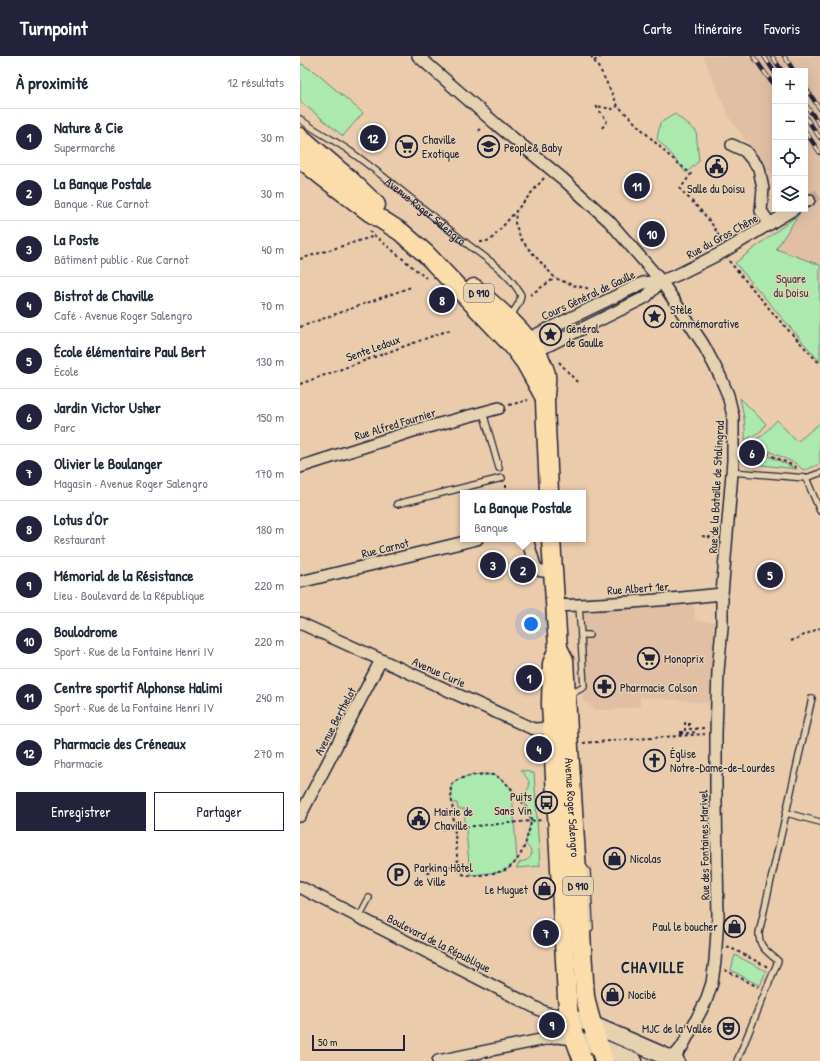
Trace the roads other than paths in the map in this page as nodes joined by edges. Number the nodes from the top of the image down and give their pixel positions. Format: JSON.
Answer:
{"nodes":[{"id":1,"x":418,"y":56,"type":"edge"},
{"id":2,"x":300,"y":120,"type":"edge"},
{"id":3,"x":300,"y":138,"type":"edge"},
{"id":4,"x":732,"y":145,"type":"dead end"},
{"id":5,"x":300,"y":152,"type":"edge"},
{"id":6,"x":318,"y":152,"type":"edge"},
{"id":7,"x":789,"y":212,"type":"edge"},
{"id":8,"x":770,"y":224,"type":"junction"},
{"id":9,"x":426,"y":254,"type":"junction"},
{"id":10,"x":661,"y":281,"type":"junction"},
{"id":11,"x":508,"y":319,"type":"junction"},
{"id":12,"x":525,"y":348,"type":"junction"},
{"id":13,"x":499,"y":408,"type":"road end"},
{"id":14,"x":483,"y":412,"type":"junction"},
{"id":15,"x":300,"y":467,"type":"edge"},
{"id":16,"x":499,"y":468,"type":"dead end"},
{"id":17,"x":732,"y":472,"type":"junction"},
{"id":18,"x":820,"y":473,"type":"edge"},
{"id":19,"x":502,"y":478,"type":"dead end"},
{"id":20,"x":806,"y":478,"type":"junction"},
{"id":21,"x":549,"y":490,"type":"edge"},
{"id":22,"x":397,"y":504,"type":"dead end"},
{"id":23,"x":820,"y":511,"type":"edge"},
{"id":24,"x":465,"y":542,"type":"edge"},
{"id":25,"x":528,"y":542,"type":"edge"},
{"id":26,"x":551,"y":542,"type":"edge"},
{"id":27,"x":553,"y":571,"type":"junction"},
{"id":28,"x":300,"y":582,"type":"edge"},
{"id":29,"x":722,"y":594,"type":"junction"},
{"id":30,"x":579,"y":605,"type":"junction"},
{"id":31,"x":555,"y":606,"type":"junction"},
{"id":32,"x":300,"y":623,"type":"edge"},
{"id":33,"x":582,"y":635,"type":"junction"},
{"id":34,"x":589,"y":635,"type":"dead end"},
{"id":35,"x":558,"y":648,"type":"junction"},
{"id":36,"x":381,"y":660,"type":"junction"},
{"id":37,"x":566,"y":697,"type":"junction"},
{"id":38,"x":812,"y":698,"type":"dead end"},
{"id":39,"x":567,"y":716,"type":"junction"},
{"id":40,"x":552,"y":728,"type":"junction"},
{"id":41,"x":786,"y":813,"type":"junction"},
{"id":42,"x":300,"y":816,"type":"edge"},
{"id":43,"x":820,"y":822,"type":"edge"},
{"id":44,"x":300,"y":887,"type":"edge"},
{"id":45,"x":369,"y":898,"type":"dead end"},
{"id":46,"x":359,"y":917,"type":"junction"},
{"id":47,"x":569,"y":1017,"type":"junction"},
{"id":48,"x":591,"y":1024,"type":"junction"},
{"id":49,"x":575,"y":1039,"type":"junction"},
{"id":50,"x":602,"y":1054,"type":"edge"},
{"id":51,"x":674,"y":1060,"type":"edge"},
{"id":52,"x":438,"y":1061,"type":"edge"},
{"id":53,"x":583,"y":1061,"type":"edge"},
{"id":54,"x":634,"y":1061,"type":"edge"},
{"id":55,"x":737,"y":1061,"type":"edge"}],
"edges":[{"from":1,"to":10,"type":"street","name":"Rue de la Bataille de Stalingrad"},
{"from":2,"to":6,"type":"lane","name":"Avenue Roger Salengro"},
{"from":3,"to":6,"type":"main road","name":"Avenue Roger Salengro","number":"D 910"},
{"from":4,"to":8,"type":"street"},
{"from":5,"to":6,"type":"lane"},
{"from":6,"to":9,"type":"main road","name":"Avenue Roger Salengro","number":"D 910"},
{"from":6,"to":11,"type":"lane","name":"Avenue Roger Salengro"},
{"from":7,"to":8,"type":"street","name":"Rue du Gros Chêne"},
{"from":8,"to":10,"type":"street","name":"Rue du Gros Chêne"},
{"from":9,"to":11,"type":"main road","name":"Avenue Roger Salengro","number":"D 910"},
{"from":9,"to":12,"type":"main road","name":"Avenue Roger Salengro","number":"D 910"},
{"from":10,"to":12,"type":"street","name":"Cours Général de Gaulle"},
{"from":10,"to":12,"type":"street"},
{"from":10,"to":17,"type":"street","name":"Rue de la Bataille de Stalingrad"},
{"from":11,"to":12,"type":"main road","name":"Avenue Roger Salengro","number":"D 910"},
{"from":12,"to":21,"type":"main road","name":"Avenue Roger Salengro","number":"D 910"},
{"from":13,"to":14,"type":"street","name":"Rue Alfred Fournier"},
{"from":14,"to":15,"type":"street","name":"Rue Alfred Fournier"},
{"from":14,"to":16,"type":"lane"},
{"from":17,"to":20,"type":"lane"},
{"from":17,"to":29,"type":"street","name":"Rue de la Bataille de Stalingrad"},
{"from":18,"to":20,"type":"lane"},
{"from":19,"to":22,"type":"lane"},
{"from":20,"to":23,"type":"lane"},
{"from":24,"to":28,"type":"street","name":"Rue Carnot"},
{"from":25,"to":27,"type":"street"},
{"from":26,"to":27,"type":"main road","name":"Avenue Roger Salengro","number":"D 910"},
{"from":27,"to":31,"type":"main road","name":"Avenue Roger Salengro","number":"D 910"},
{"from":29,"to":30,"type":"street","name":"Rue Albert 1er"},
{"from":29,"to":51,"type":"street","name":"Rue des Fontaines Marivel"},
{"from":30,"to":31,"type":"street","name":"Rue Albert 1er"},
{"from":30,"to":33,"type":"lane"},
{"from":31,"to":35,"type":"main road","name":"Avenue Roger Salengro","number":"D 910"},
{"from":32,"to":36,"type":"street","name":"Avenue Curie"},
{"from":33,"to":34,"type":"lane"},
{"from":33,"to":37,"type":"lane"},
{"from":35,"to":37,"type":"main road","name":"Avenue Roger Salengro","number":"D 910"},
{"from":35,"to":40,"type":"main road","name":"Avenue Roger Salengro","number":"D 910"},
{"from":36,"to":40,"type":"street","name":"Avenue Curie"},
{"from":36,"to":42,"type":"street","name":"Avenue Berthelot"},
{"from":37,"to":39,"type":"main road","name":"Avenue Roger Salengro","number":"D 910"},
{"from":38,"to":41,"type":"lane"},
{"from":39,"to":40,"type":"street"},
{"from":39,"to":48,"type":"main road","name":"Avenue Roger Salengro","number":"D 910"},
{"from":40,"to":47,"type":"main road","name":"Avenue Roger Salengro","number":"D 910"},
{"from":41,"to":43,"type":"lane"},
{"from":41,"to":55,"type":"lane"},
{"from":44,"to":46,"type":"street","name":"Boulevard de la République"},
{"from":45,"to":46,"type":"lane"},
{"from":46,"to":47,"type":"street","name":"Boulevard de la République"},
{"from":47,"to":48,"type":"main road"},
{"from":47,"to":49,"type":"main road","name":"Avenue Roger Salengro","number":"D 910"},
{"from":48,"to":50,"type":"main road","name":"Avenue Roger Salengro","number":"D 910"},
{"from":48,"to":51,"type":"main road"},
{"from":49,"to":50,"type":"main road"},
{"from":49,"to":52,"type":"street"},
{"from":49,"to":53,"type":"main road","name":"Avenue Roger Salengro","number":"D 910"},
{"from":50,"to":54,"type":"main road"}]}
